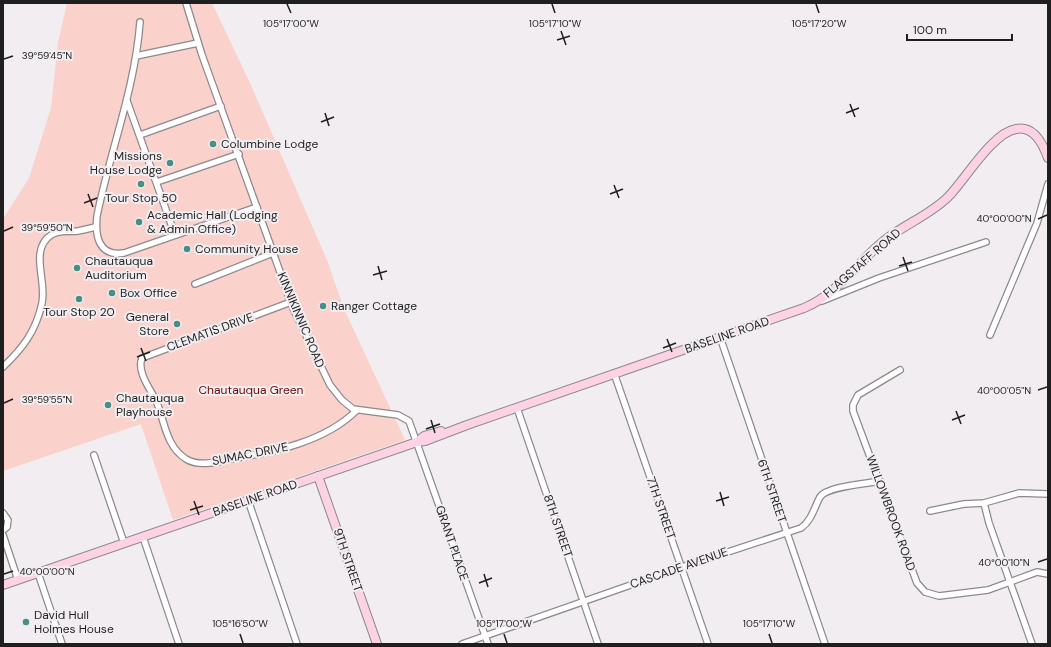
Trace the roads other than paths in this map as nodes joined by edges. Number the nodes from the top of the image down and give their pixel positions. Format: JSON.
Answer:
{"nodes":[{"id":1,"x":186,"y":3,"type":"edge"},
{"id":2,"x":140,"y":22,"type":"dead end"},
{"id":3,"x":198,"y":43,"type":"junction"},
{"id":4,"x":136,"y":56,"type":"junction"},
{"id":5,"x":127,"y":100,"type":"junction"},
{"id":6,"x":221,"y":106,"type":"junction"},
{"id":7,"x":140,"y":135,"type":"junction"},
{"id":8,"x":239,"y":154,"type":"junction"},
{"id":9,"x":1048,"y":158,"type":"edge"},
{"id":10,"x":157,"y":182,"type":"junction"},
{"id":11,"x":1048,"y":184,"type":"edge"},
{"id":12,"x":257,"y":207,"type":"junction"},
{"id":13,"x":96,"y":227,"type":"junction"},
{"id":14,"x":175,"y":235,"type":"junction"},
{"id":15,"x":986,"y":242,"type":"dead end"},
{"id":16,"x":273,"y":253,"type":"junction"},
{"id":17,"x":195,"y":284,"type":"dead end"},
{"id":18,"x":291,"y":302,"type":"junction"},
{"id":19,"x":813,"y":304,"type":"junction"},
{"id":20,"x":990,"y":335,"type":"dead end"},
{"id":21,"x":720,"y":337,"type":"junction"},
{"id":22,"x":3,"y":367,"type":"edge"},
{"id":23,"x":900,"y":370,"type":"dead end"},
{"id":24,"x":142,"y":371,"type":"joint"},
{"id":25,"x":614,"y":373,"type":"junction"},
{"id":26,"x":517,"y":408,"type":"junction"},
{"id":27,"x":357,"y":410,"type":"junction"},
{"id":28,"x":417,"y":442,"type":"junction"},
{"id":29,"x":94,"y":455,"type":"dead end"},
{"id":30,"x":318,"y":476,"type":"junction"},
{"id":31,"x":880,"y":481,"type":"junction"},
{"id":32,"x":1048,"y":494,"type":"edge"},
{"id":33,"x":248,"y":500,"type":"junction"},
{"id":34,"x":984,"y":503,"type":"junction"},
{"id":35,"x":930,"y":511,"type":"dead end"},
{"id":36,"x":3,"y":513,"type":"edge"},
{"id":37,"x":3,"y":530,"type":"edge"},
{"id":38,"x":786,"y":532,"type":"junction"},
{"id":39,"x":3,"y":535,"type":"edge"},
{"id":40,"x":143,"y":537,"type":"junction"},
{"id":41,"x":124,"y":543,"type":"junction"},
{"id":42,"x":682,"y":567,"type":"junction"},
{"id":43,"x":38,"y":573,"type":"junction"},
{"id":44,"x":1048,"y":574,"type":"edge"},
{"id":45,"x":18,"y":580,"type":"junction"},
{"id":46,"x":1010,"y":583,"type":"junction"},
{"id":47,"x":3,"y":585,"type":"edge"},
{"id":48,"x":584,"y":601,"type":"junction"},
{"id":49,"x":485,"y":636,"type":"junction"},
{"id":50,"x":62,"y":644,"type":"edge"},
{"id":51,"x":179,"y":644,"type":"edge"},
{"id":52,"x":297,"y":644,"type":"edge"},
{"id":53,"x":377,"y":644,"type":"edge"},
{"id":54,"x":462,"y":644,"type":"edge"},
{"id":55,"x":488,"y":644,"type":"edge"},
{"id":56,"x":598,"y":644,"type":"edge"},
{"id":57,"x":708,"y":644,"type":"edge"},
{"id":58,"x":825,"y":644,"type":"edge"},
{"id":59,"x":1032,"y":644,"type":"edge"}],
"edges":[{"from":1,"to":3,"type":"street","name":"KINNIKINNIC ROAD"},
{"from":2,"to":4,"type":"street"},
{"from":3,"to":4,"type":"street"},
{"from":3,"to":6,"type":"street","name":"KINNIKINNIC ROAD"},
{"from":4,"to":5,"type":"street"},
{"from":5,"to":7,"type":"street"},
{"from":5,"to":13,"type":"street"},
{"from":6,"to":7,"type":"street"},
{"from":6,"to":8,"type":"street","name":"KINNIKINNIC ROAD"},
{"from":7,"to":10,"type":"street"},
{"from":8,"to":10,"type":"street"},
{"from":8,"to":12,"type":"street","name":"KINNIKINNIC ROAD"},
{"from":9,"to":19,"type":"street","name":"FLAGSTAFF ROAD"},
{"from":10,"to":14,"type":"street"},
{"from":11,"to":20,"type":"street"},
{"from":12,"to":14,"type":"street"},
{"from":12,"to":16,"type":"street","name":"KINNIKINNIC ROAD"},
{"from":13,"to":14,"type":"street"},
{"from":13,"to":22,"type":"street"},
{"from":15,"to":19,"type":"street","name":"BASELINE ROAD"},
{"from":16,"to":17,"type":"street"},
{"from":16,"to":18,"type":"street","name":"KINNIKINNIC ROAD"},
{"from":18,"to":24,"type":"street","name":"CLEMATIS DRIVE"},
{"from":18,"to":27,"type":"street","name":"KINNIKINNIC ROAD"},
{"from":19,"to":21,"type":"street","name":"BASELINE ROAD"},
{"from":21,"to":25,"type":"street","name":"BASELINE ROAD"},
{"from":21,"to":38,"type":"street","name":"6TH STREET"},
{"from":23,"to":31,"type":"street","name":"WILLOWBROOK ROAD"},
{"from":24,"to":27,"type":"street","name":"SUMAC DRIVE"},
{"from":25,"to":26,"type":"street","name":"BASELINE ROAD"},
{"from":25,"to":42,"type":"street","name":"7TH STREET"},
{"from":26,"to":28,"type":"street","name":"BASELINE ROAD"},
{"from":26,"to":48,"type":"street","name":"8TH STREET"},
{"from":27,"to":28,"type":"street","name":"KINNIKINNIC ROAD"},
{"from":28,"to":30,"type":"street","name":"BASELINE ROAD"},
{"from":28,"to":49,"type":"street","name":"GRANT PLACE"},
{"from":29,"to":41,"type":"street"},
{"from":30,"to":33,"type":"street","name":"BASELINE ROAD"},
{"from":30,"to":53,"type":"street","name":"9TH STREET"},
{"from":31,"to":38,"type":"street","name":"CASCADE AVENUE"},
{"from":31,"to":46,"type":"street","name":"WILLOWBROOK ROAD"},
{"from":32,"to":34,"type":"street"},
{"from":33,"to":40,"type":"street","name":"BASELINE ROAD"},
{"from":33,"to":52,"type":"street"},
{"from":34,"to":35,"type":"street"},
{"from":34,"to":46,"type":"street"},
{"from":36,"to":37,"type":"street"},
{"from":38,"to":42,"type":"street","name":"CASCADE AVENUE"},
{"from":38,"to":58,"type":"street","name":"6TH STREET"},
{"from":39,"to":45,"type":"street"},
{"from":40,"to":41,"type":"street","name":"BASELINE ROAD"},
{"from":40,"to":51,"type":"street"},
{"from":41,"to":43,"type":"street","name":"BASELINE ROAD"},
{"from":42,"to":48,"type":"street","name":"CASCADE AVENUE"},
{"from":42,"to":57,"type":"street","name":"7TH STREET"},
{"from":43,"to":45,"type":"street","name":"BASELINE ROAD"},
{"from":43,"to":50,"type":"street"},
{"from":44,"to":46,"type":"street","name":"WILLOWBROOK ROAD"},
{"from":45,"to":47,"type":"street","name":"BASELINE ROAD"},
{"from":46,"to":59,"type":"street"},
{"from":48,"to":49,"type":"street","name":"CASCADE AVENUE"},
{"from":48,"to":56,"type":"street","name":"8TH STREET"},
{"from":49,"to":54,"type":"street","name":"CASCADE AVENUE"},
{"from":49,"to":55,"type":"street","name":"GRANT PLACE"}]}
